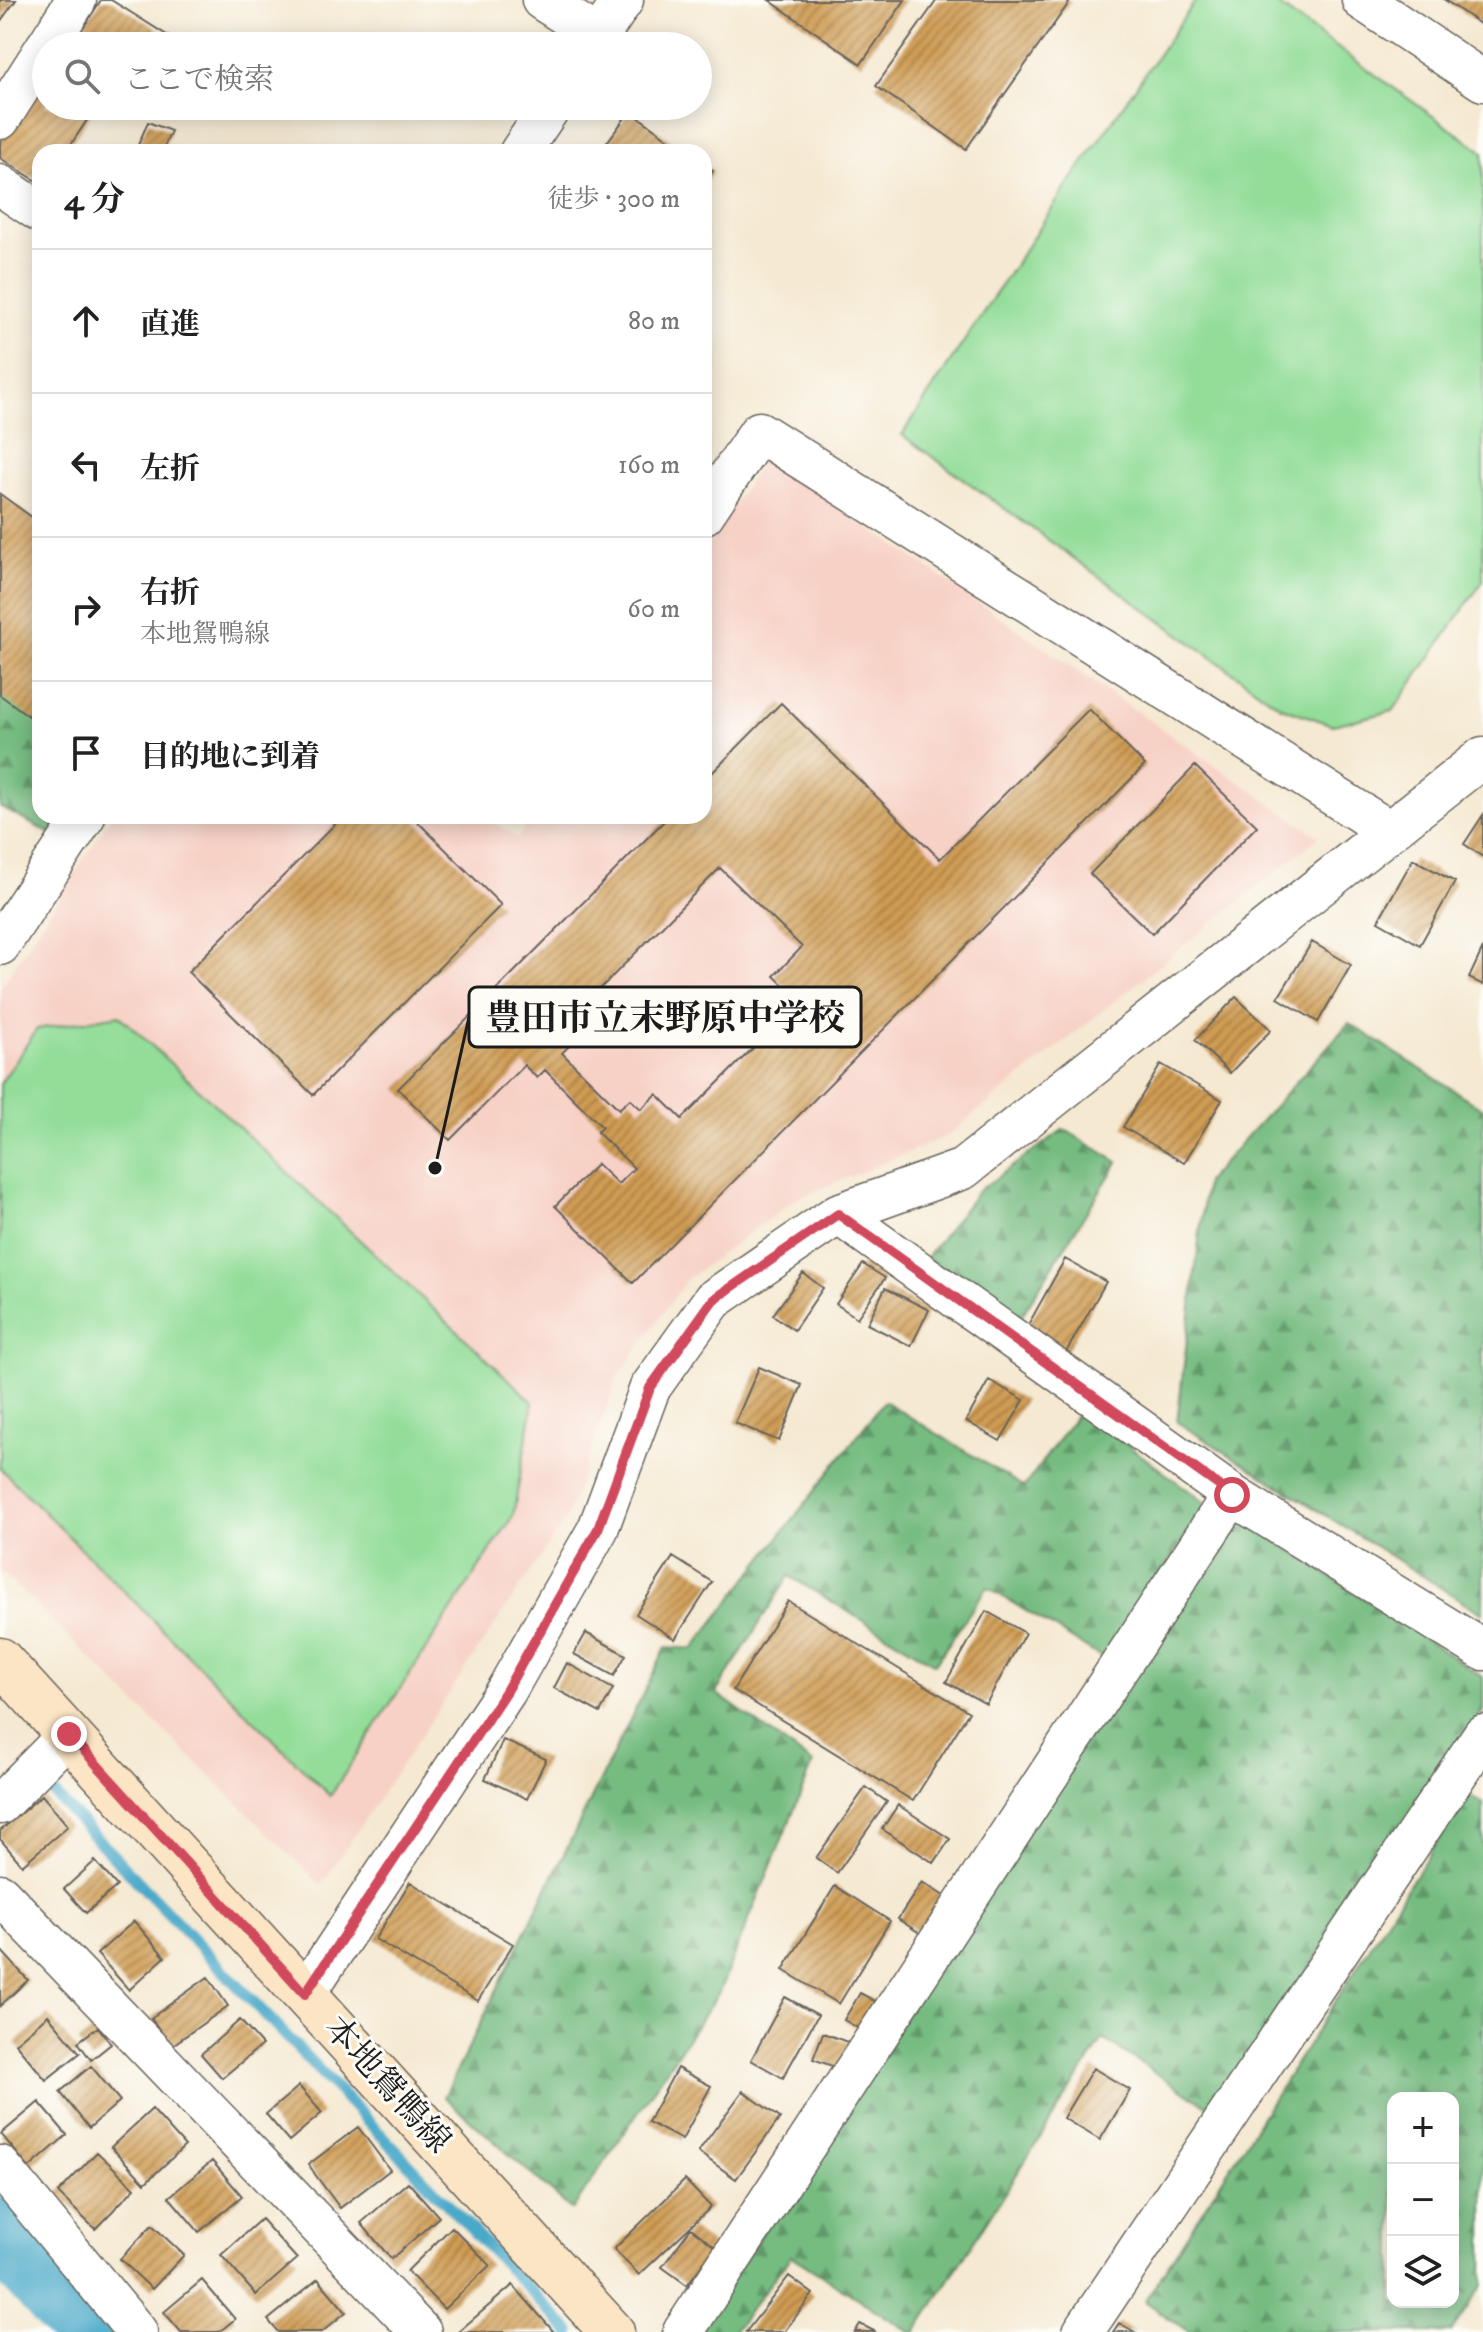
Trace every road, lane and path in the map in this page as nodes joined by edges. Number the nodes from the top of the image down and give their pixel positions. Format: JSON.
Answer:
{"nodes":[{"id":1,"x":76,"y":0,"type":"edge"},
{"id":2,"x":542,"y":0,"type":"edge"},
{"id":3,"x":623,"y":0,"type":"edge"},
{"id":4,"x":1362,"y":0,"type":"edge"},
{"id":5,"x":56,"y":32,"type":"edge"},
{"id":6,"x":583,"y":32,"type":"edge"},
{"id":7,"x":601,"y":32,"type":"edge"},
{"id":8,"x":32,"y":69,"type":"edge"},
{"id":9,"x":1483,"y":81,"type":"edge"},
{"id":10,"x":0,"y":119,"type":"edge"},
{"id":11,"x":542,"y":120,"type":"edge"},
{"id":12,"x":525,"y":144,"type":"edge"},
{"id":13,"x":0,"y":185,"type":"edge"},
{"id":14,"x":32,"y":207,"type":"edge"},
{"id":15,"x":712,"y":502,"type":"edge"},
{"id":16,"x":1483,"y":757,"type":"edge"},
{"id":17,"x":80,"y":824,"type":"edge"},
{"id":18,"x":1388,"y":830,"type":"junction"},
{"id":19,"x":0,"y":945,"type":"edge"},
{"id":20,"x":838,"y":1214,"type":"junction"},
{"id":21,"x":1232,"y":1495,"type":"junction"},
{"id":22,"x":1483,"y":1650,"type":"edge"},
{"id":23,"x":0,"y":1660,"type":"edge"},
{"id":24,"x":69,"y":1734,"type":"junction"},
{"id":25,"x":1483,"y":1735,"type":"edge"},
{"id":26,"x":0,"y":1804,"type":"edge"},
{"id":27,"x":0,"y":1894,"type":"edge"},
{"id":28,"x":305,"y":1994,"type":"junction"},
{"id":29,"x":0,"y":2166,"type":"edge"},
{"id":30,"x":606,"y":2330,"type":"edge"},
{"id":31,"x":137,"y":2332,"type":"edge"},
{"id":32,"x":421,"y":2332,"type":"edge"},
{"id":33,"x":683,"y":2332,"type":"edge"},
{"id":34,"x":1083,"y":2332,"type":"edge"}],
"edges":[{"from":1,"to":5,"type":"street"},
{"from":2,"to":6,"type":"street"},
{"from":3,"to":7,"type":"street"},
{"from":4,"to":9,"type":"street"},
{"from":8,"to":10,"type":"street"},
{"from":11,"to":12,"type":"street"},
{"from":13,"to":14,"type":"street"},
{"from":15,"to":18,"type":"street"},
{"from":16,"to":18,"type":"street"},
{"from":17,"to":19,"type":"street"},
{"from":18,"to":20,"type":"street"},
{"from":20,"to":21,"type":"street"},
{"from":20,"to":28,"type":"street"},
{"from":21,"to":22,"type":"street"},
{"from":21,"to":33,"type":"street"},
{"from":23,"to":24,"type":"main road","name":"本地鴛鴨線"},
{"from":24,"to":26,"type":"street"},
{"from":24,"to":28,"type":"main road","name":"本地鴛鴨線"},
{"from":25,"to":34,"type":"street"},
{"from":27,"to":32,"type":"street"},
{"from":28,"to":30,"type":"main road","name":"本地鴛鴨線"},
{"from":29,"to":31,"type":"street"}]}
